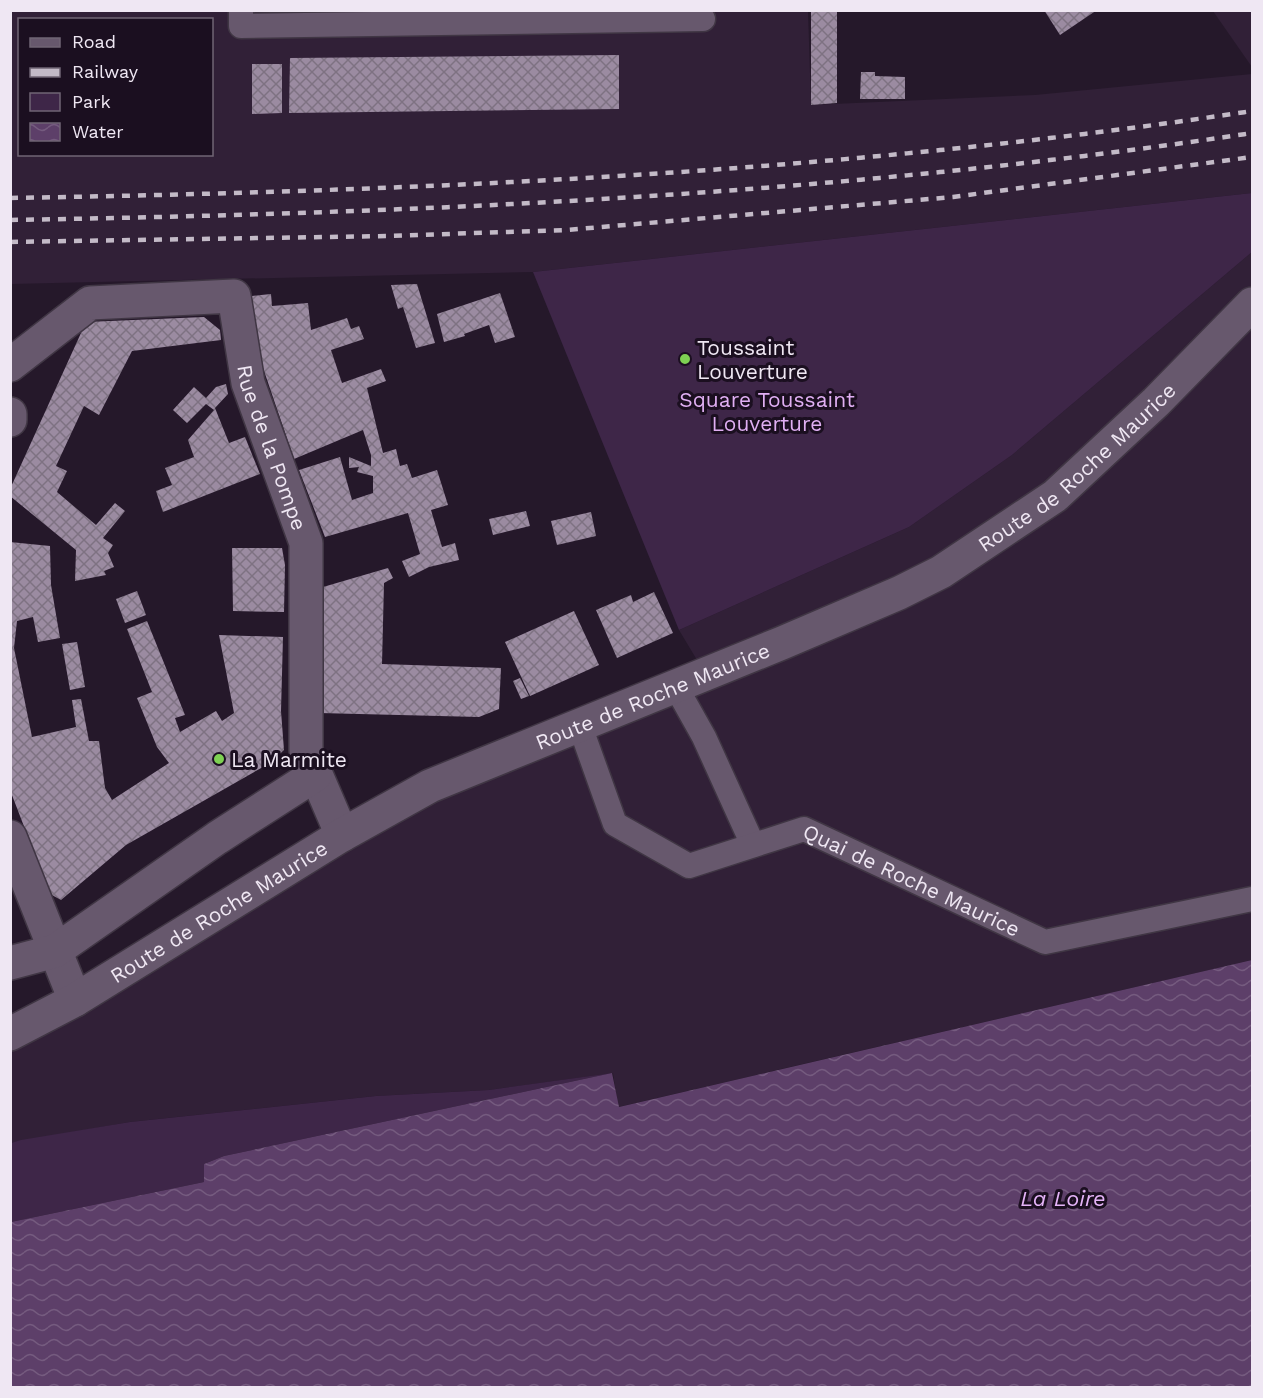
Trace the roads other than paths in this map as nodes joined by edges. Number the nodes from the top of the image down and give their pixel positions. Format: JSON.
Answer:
{"nodes":[{"id":1,"x":241,"y":10,"type":"edge"},
{"id":2,"x":703,"y":19,"type":"dead end"},
{"id":3,"x":1252,"y":304,"type":"edge"},
{"id":4,"x":10,"y":365,"type":"edge"},
{"id":5,"x":10,"y":414,"type":"edge"},
{"id":6,"x":10,"y":420,"type":"edge"},
{"id":7,"x":676,"y":687,"type":"junction"},
{"id":8,"x":580,"y":726,"type":"junction"},
{"id":9,"x":315,"y":775,"type":"junction"},
{"id":10,"x":342,"y":835,"type":"junction"},
{"id":11,"x":10,"y":837,"type":"edge"},
{"id":12,"x":753,"y":845,"type":"junction"},
{"id":13,"x":1252,"y":898,"type":"edge"},
{"id":14,"x":55,"y":951,"type":"junction"},
{"id":15,"x":10,"y":963,"type":"edge"},
{"id":16,"x":75,"y":1000,"type":"junction"},
{"id":17,"x":10,"y":1034,"type":"edge"}],
"edges":[{"from":1,"to":2,"type":"lane"},
{"from":3,"to":7,"type":"street","name":"Route de Roche Maurice"},
{"from":4,"to":9,"type":"street","name":"Rue de la Pompe"},
{"from":5,"to":6,"type":"street"},
{"from":7,"to":8,"type":"street","name":"Route de Roche Maurice"},
{"from":7,"to":12,"type":"lane"},
{"from":8,"to":10,"type":"street","name":"Route de Roche Maurice"},
{"from":8,"to":12,"type":"lane","name":"Quai de Roche Maurice"},
{"from":9,"to":10,"type":"street","name":"Rue de la Pompe"},
{"from":9,"to":14,"type":"street"},
{"from":10,"to":16,"type":"street","name":"Route de Roche Maurice"},
{"from":11,"to":14,"type":"street"},
{"from":12,"to":13,"type":"lane","name":"Quai de Roche Maurice"},
{"from":14,"to":15,"type":"street"},
{"from":14,"to":16,"type":"street"},
{"from":16,"to":17,"type":"street","name":"Route de Roche Maurice"}]}
